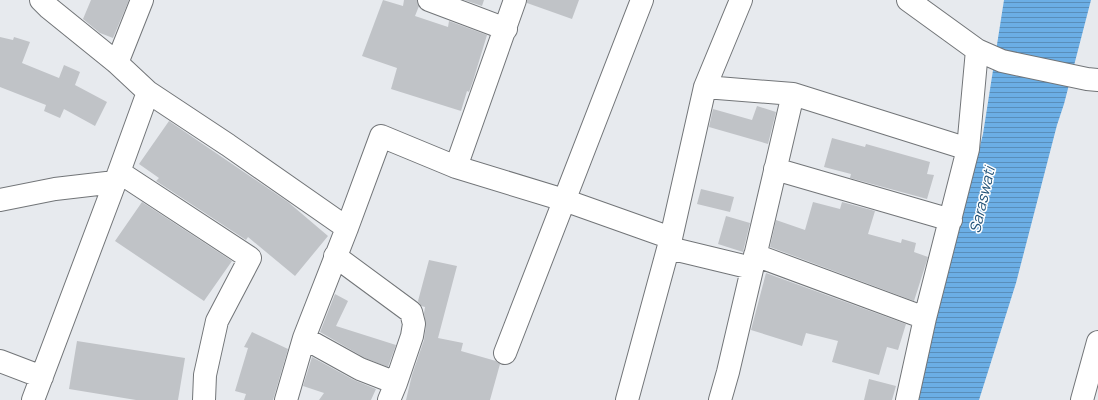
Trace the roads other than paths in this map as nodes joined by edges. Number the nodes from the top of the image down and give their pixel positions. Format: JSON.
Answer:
{"nodes":[{"id":1,"x":41,"y":0,"type":"edge"},
{"id":2,"x":142,"y":0,"type":"edge"},
{"id":3,"x":429,"y":0,"type":"edge"},
{"id":4,"x":515,"y":0,"type":"edge"},
{"id":5,"x":642,"y":0,"type":"edge"},
{"id":6,"x":741,"y":0,"type":"edge"},
{"id":7,"x":908,"y":0,"type":"edge"},
{"id":8,"x":506,"y":29,"type":"junction"},
{"id":9,"x":977,"y":50,"type":"junction"},
{"id":10,"x":117,"y":63,"type":"junction"},
{"id":11,"x":1092,"y":80,"type":"edge"},
{"id":12,"x":705,"y":87,"type":"junction"},
{"id":13,"x":148,"y":92,"type":"junction"},
{"id":14,"x":793,"y":94,"type":"junction"},
{"id":15,"x":968,"y":149,"type":"junction"},
{"id":16,"x":456,"y":167,"type":"junction"},
{"id":17,"x":775,"y":169,"type":"junction"},
{"id":18,"x":117,"y":177,"type":"junction"},
{"id":19,"x":0,"y":200,"type":"edge"},
{"id":20,"x":564,"y":200,"type":"junction"},
{"id":21,"x":951,"y":220,"type":"junction"},
{"id":22,"x":347,"y":228,"type":"junction"},
{"id":23,"x":670,"y":243,"type":"junction"},
{"id":24,"x":335,"y":256,"type":"junction"},
{"id":25,"x":754,"y":262,"type":"junction"},
{"id":26,"x":925,"y":318,"type":"junction"},
{"id":27,"x":304,"y":338,"type":"junction"},
{"id":28,"x":1098,"y":342,"type":"edge"},
{"id":29,"x":505,"y":353,"type":"dead end"},
{"id":30,"x":0,"y":361,"type":"edge"},
{"id":31,"x":42,"y":377,"type":"junction"},
{"id":32,"x":392,"y":391,"type":"edge"},
{"id":33,"x":34,"y":400,"type":"edge"},
{"id":34,"x":204,"y":400,"type":"edge"},
{"id":35,"x":286,"y":400,"type":"edge"},
{"id":36,"x":627,"y":400,"type":"edge"},
{"id":37,"x":720,"y":400,"type":"edge"},
{"id":38,"x":907,"y":400,"type":"edge"},
{"id":39,"x":1082,"y":400,"type":"edge"}],
"edges":[{"from":1,"to":10,"type":"street"},
{"from":2,"to":10,"type":"street"},
{"from":3,"to":8,"type":"street"},
{"from":4,"to":8,"type":"street"},
{"from":5,"to":20,"type":"street"},
{"from":6,"to":12,"type":"street"},
{"from":7,"to":9,"type":"street"},
{"from":8,"to":16,"type":"street"},
{"from":9,"to":11,"type":"street"},
{"from":9,"to":15,"type":"street"},
{"from":10,"to":13,"type":"street"},
{"from":12,"to":14,"type":"street"},
{"from":12,"to":23,"type":"street"},
{"from":13,"to":18,"type":"street"},
{"from":13,"to":22,"type":"street"},
{"from":14,"to":15,"type":"street"},
{"from":14,"to":17,"type":"street"},
{"from":15,"to":21,"type":"street"},
{"from":16,"to":20,"type":"street"},
{"from":16,"to":22,"type":"street"},
{"from":17,"to":21,"type":"street"},
{"from":17,"to":25,"type":"street"},
{"from":18,"to":19,"type":"street"},
{"from":18,"to":31,"type":"street"},
{"from":18,"to":34,"type":"street"},
{"from":20,"to":23,"type":"street"},
{"from":20,"to":29,"type":"street"},
{"from":21,"to":26,"type":"street"},
{"from":22,"to":24,"type":"street"},
{"from":23,"to":25,"type":"street"},
{"from":23,"to":36,"type":"street"},
{"from":24,"to":27,"type":"street"},
{"from":24,"to":32,"type":"street"},
{"from":25,"to":26,"type":"street"},
{"from":25,"to":37,"type":"street"},
{"from":26,"to":38,"type":"street"},
{"from":27,"to":32,"type":"street"},
{"from":27,"to":35,"type":"street"},
{"from":28,"to":39,"type":"street"},
{"from":30,"to":31,"type":"street"},
{"from":31,"to":33,"type":"street"}]}
